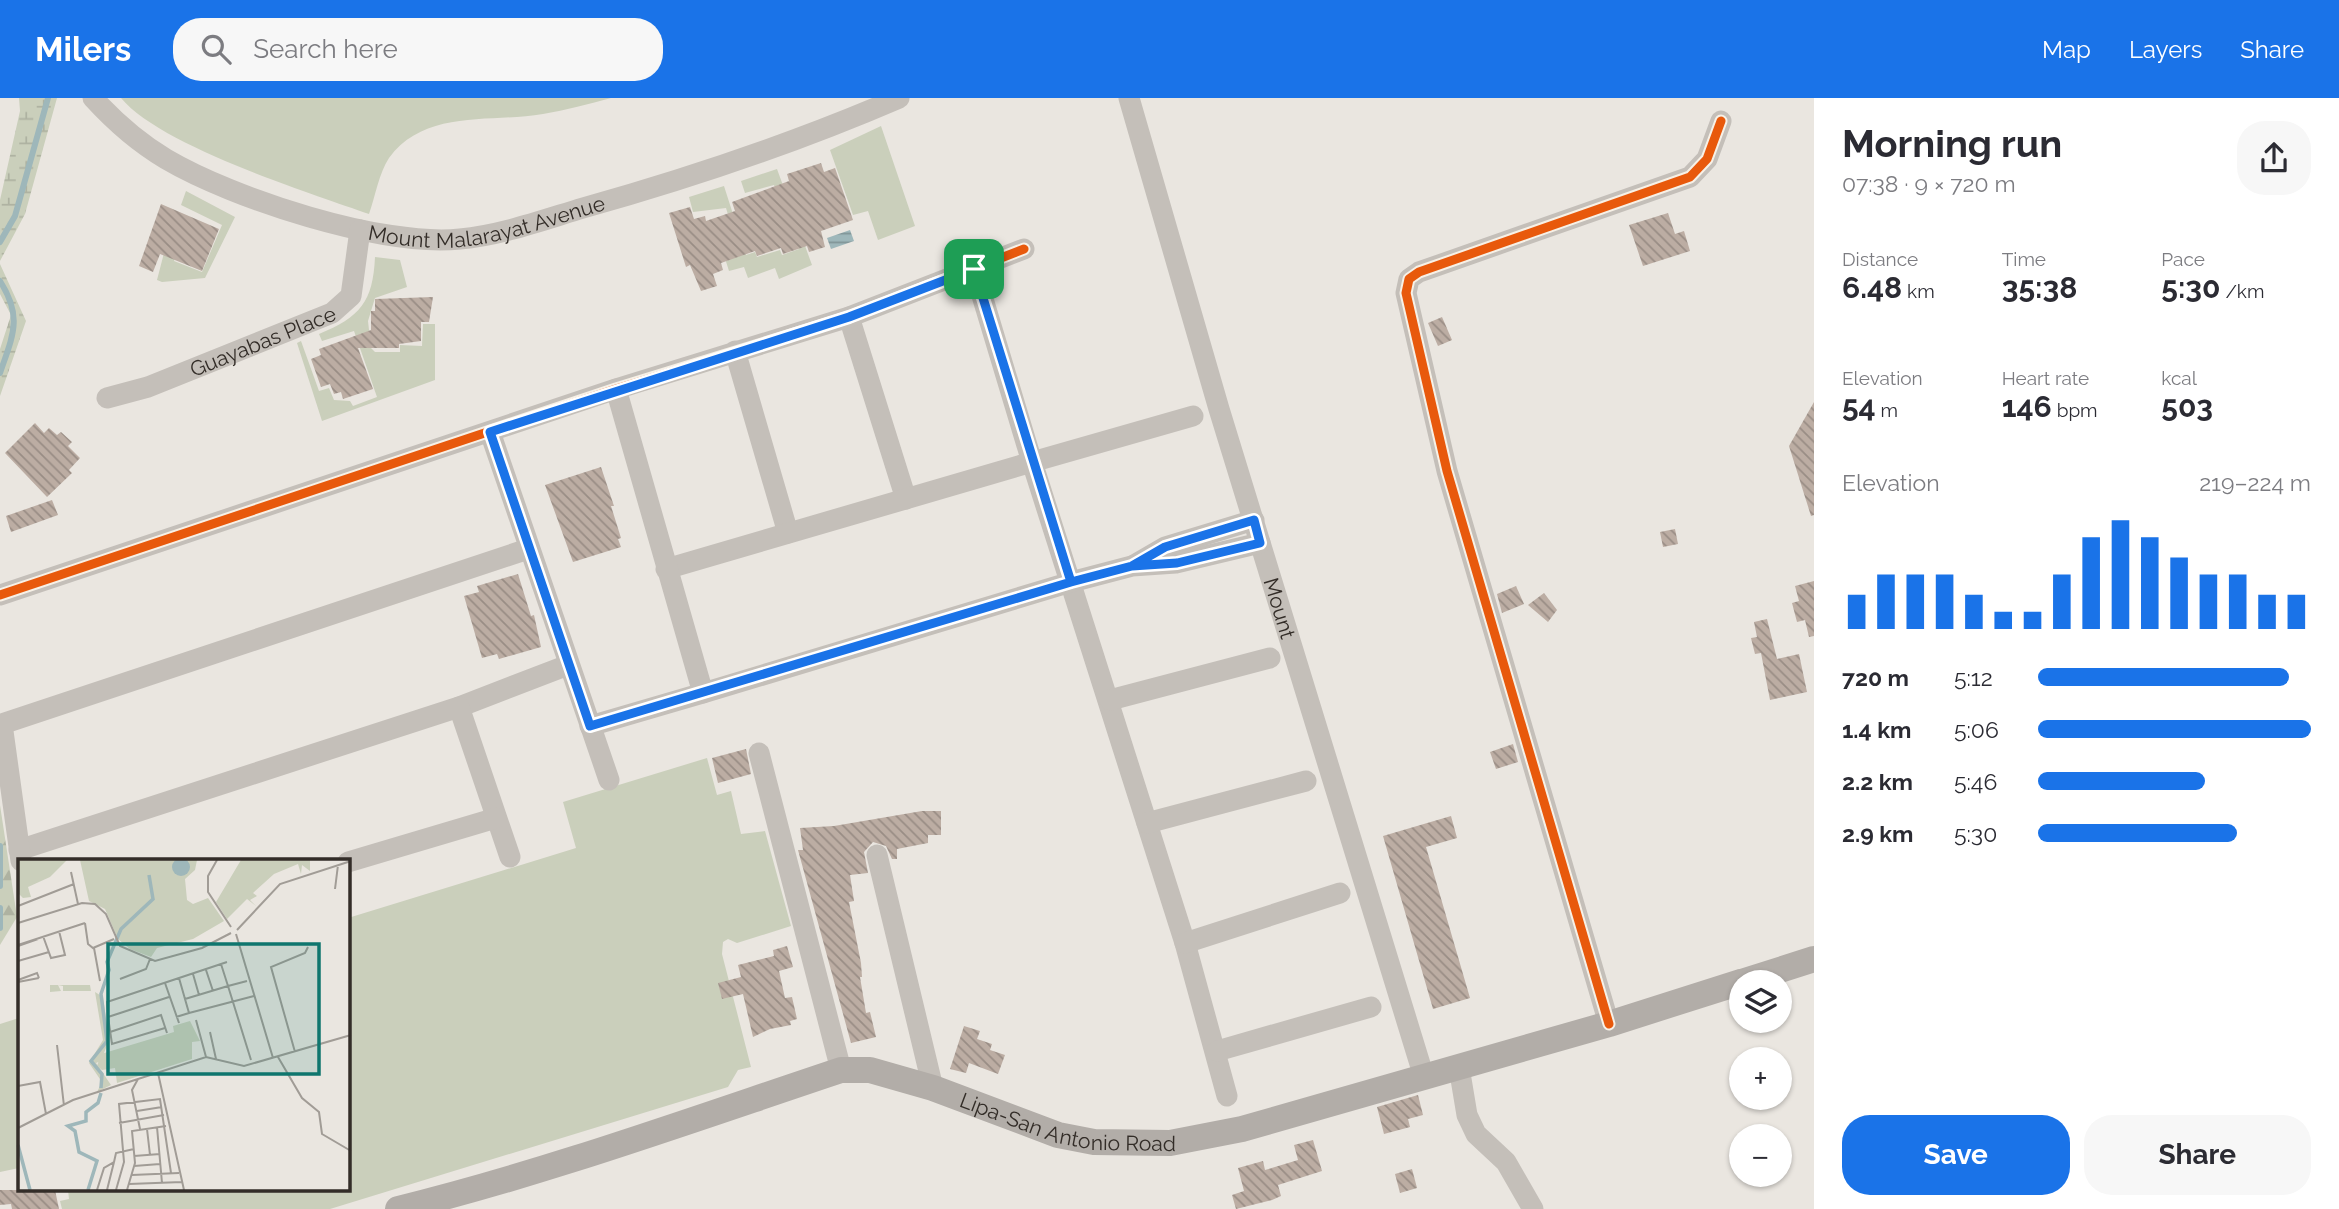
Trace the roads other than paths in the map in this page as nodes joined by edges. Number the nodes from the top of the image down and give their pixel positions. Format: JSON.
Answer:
{"nodes":[{"id":1,"x":93,"y":98,"type":"edge"},
{"id":2,"x":899,"y":98,"type":"edge"},
{"id":3,"x":1129,"y":98,"type":"edge"},
{"id":4,"x":1721,"y":121,"type":"dead end"},
{"id":5,"x":360,"y":230,"type":"junction"},
{"id":6,"x":1024,"y":249,"type":"dead end"},
{"id":7,"x":974,"y":269,"type":"junction"},
{"id":8,"x":849,"y":317,"type":"junction"},
{"id":9,"x":734,"y":351,"type":"junction"},
{"id":10,"x":616,"y":389,"type":"junction"},
{"id":11,"x":107,"y":398,"type":"dead end"},
{"id":12,"x":1194,"y":416,"type":"dead end"},
{"id":13,"x":490,"y":432,"type":"junction"},
{"id":14,"x":1032,"y":462,"type":"junction"},
{"id":15,"x":906,"y":499,"type":"junction"},
{"id":16,"x":1254,"y":520,"type":"junction"},
{"id":17,"x":788,"y":533,"type":"junction"},
{"id":18,"x":1260,"y":543,"type":"junction"},
{"id":19,"x":528,"y":549,"type":"junction"},
{"id":20,"x":1132,"y":566,"type":"junction"},
{"id":21,"x":666,"y":569,"type":"junction"},
{"id":22,"x":1071,"y":582,"type":"junction"},
{"id":23,"x":0,"y":595,"type":"edge"},
{"id":24,"x":1270,"y":658,"type":"dead end"},
{"id":25,"x":568,"y":665,"type":"junction"},
{"id":26,"x":703,"y":693,"type":"junction"},
{"id":27,"x":1110,"y":700,"type":"junction"},
{"id":28,"x":459,"y":706,"type":"junction"},
{"id":29,"x":1,"y":715,"type":"edge"},
{"id":30,"x":590,"y":726,"type":"junction"},
{"id":31,"x":760,"y":753,"type":"dead end"},
{"id":32,"x":609,"y":780,"type":"dead end"},
{"id":33,"x":1306,"y":781,"type":"dead end"},
{"id":34,"x":496,"y":818,"type":"junction"},
{"id":35,"x":1147,"y":823,"type":"junction"},
{"id":36,"x":20,"y":855,"type":"edge"},
{"id":37,"x":877,"y":855,"type":"dead end"},
{"id":38,"x":509,"y":857,"type":"dead end"},
{"id":39,"x":350,"y":861,"type":"edge"},
{"id":40,"x":1340,"y":893,"type":"dead end"},
{"id":41,"x":1185,"y":943,"type":"junction"},
{"id":42,"x":1814,"y":959,"type":"edge"},
{"id":43,"x":1780,"y":970,"type":"edge"},
{"id":44,"x":1729,"y":986,"type":"edge"},
{"id":45,"x":1371,"y":1007,"type":"dead end"},
{"id":46,"x":1609,"y":1024,"type":"junction"},
{"id":47,"x":1217,"y":1051,"type":"junction"},
{"id":48,"x":1458,"y":1067,"type":"junction"},
{"id":49,"x":841,"y":1070,"type":"junction"},
{"id":50,"x":1424,"y":1077,"type":"junction"},
{"id":51,"x":933,"y":1088,"type":"junction"},
{"id":52,"x":1227,"y":1096,"type":"dead end"},
{"id":53,"x":435,"y":1205,"type":"edge"},
{"id":54,"x":398,"y":1209,"type":"edge"},
{"id":55,"x":1533,"y":1209,"type":"edge"}],
"edges":[{"from":1,"to":5,"type":"street","name":"Mount Malarayat Avenue"},
{"from":2,"to":5,"type":"street","name":"Mount Malarayat Avenue"},
{"from":3,"to":16,"type":"street","name":"Mount"},
{"from":4,"to":46,"type":"street"},
{"from":5,"to":11,"type":"street","name":"Guayabas Place"},
{"from":6,"to":7,"type":"street"},
{"from":7,"to":8,"type":"street"},
{"from":7,"to":14,"type":"street"},
{"from":8,"to":9,"type":"street"},
{"from":8,"to":15,"type":"street"},
{"from":9,"to":10,"type":"street"},
{"from":9,"to":17,"type":"street"},
{"from":10,"to":13,"type":"street"},
{"from":10,"to":21,"type":"street"},
{"from":12,"to":14,"type":"street"},
{"from":13,"to":19,"type":"street"},
{"from":13,"to":23,"type":"street"},
{"from":14,"to":15,"type":"street"},
{"from":14,"to":22,"type":"street"},
{"from":15,"to":17,"type":"street"},
{"from":16,"to":18,"type":"street","name":"Mount"},
{"from":16,"to":20,"type":"street"},
{"from":17,"to":21,"type":"street"},
{"from":18,"to":20,"type":"street"},
{"from":18,"to":50,"type":"street","name":"Mount"},
{"from":19,"to":25,"type":"street"},
{"from":19,"to":29,"type":"street"},
{"from":20,"to":22,"type":"street"},
{"from":21,"to":26,"type":"street"},
{"from":22,"to":26,"type":"street"},
{"from":22,"to":27,"type":"street"},
{"from":24,"to":27,"type":"street"},
{"from":25,"to":28,"type":"street"},
{"from":25,"to":30,"type":"street"},
{"from":26,"to":30,"type":"street"},
{"from":27,"to":35,"type":"street"},
{"from":28,"to":34,"type":"street"},
{"from":28,"to":36,"type":"street"},
{"from":29,"to":36,"type":"street"},
{"from":30,"to":32,"type":"street"},
{"from":31,"to":49,"type":"street"},
{"from":33,"to":35,"type":"street"},
{"from":34,"to":38,"type":"street"},
{"from":34,"to":39,"type":"street"},
{"from":35,"to":41,"type":"street"},
{"from":37,"to":51,"type":"street"},
{"from":40,"to":41,"type":"street"},
{"from":41,"to":47,"type":"street"},
{"from":42,"to":43,"type":"main road","name":"Lipa-San Antonio Road"},
{"from":44,"to":46,"type":"main road","name":"Lipa-San Antonio Road"},
{"from":45,"to":47,"type":"street"},
{"from":46,"to":48,"type":"main road","name":"Lipa-San Antonio Road"},
{"from":47,"to":52,"type":"street"},
{"from":48,"to":50,"type":"main road","name":"Lipa-San Antonio Road"},
{"from":48,"to":55,"type":"street"},
{"from":49,"to":51,"type":"main road","name":"Lipa-San Antonio Road"},
{"from":49,"to":53,"type":"main road","name":"Lipa-San Antonio Road"},
{"from":50,"to":51,"type":"main road","name":"Lipa-San Antonio Road"},
{"from":53,"to":54,"type":"main road","name":"Lipa-San Antonio Road"}]}
